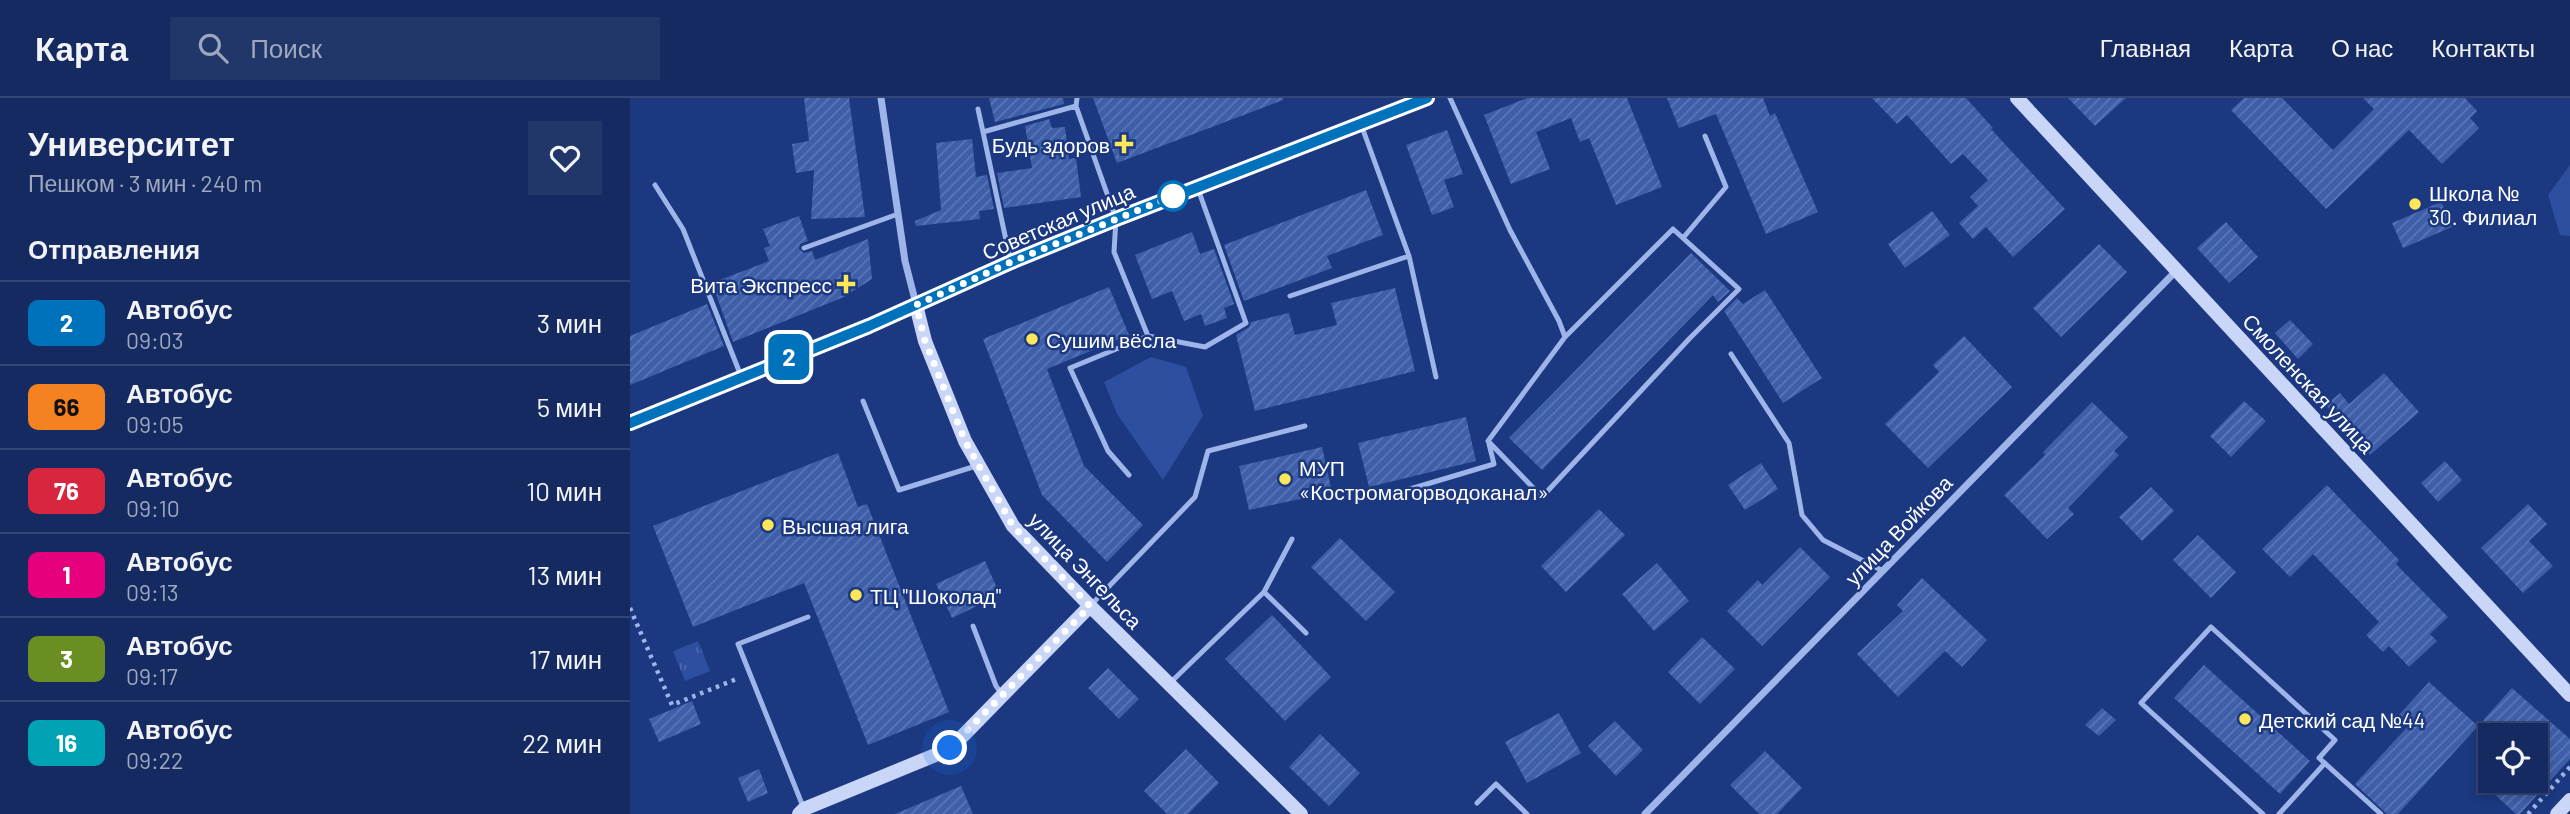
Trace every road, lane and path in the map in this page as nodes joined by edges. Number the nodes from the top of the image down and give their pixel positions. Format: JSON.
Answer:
{"nodes":[{"id":1,"x":881,"y":98,"type":"edge"},
{"id":2,"x":1077,"y":98,"type":"edge"},
{"id":3,"x":1427,"y":98,"type":"edge"},
{"id":4,"x":1450,"y":98,"type":"edge"},
{"id":5,"x":2017,"y":98,"type":"edge"},
{"id":6,"x":1395,"y":104,"type":"edge"},
{"id":7,"x":1076,"y":106,"type":"junction"},
{"id":8,"x":978,"y":110,"type":"dead end"},
{"id":9,"x":1360,"y":124,"type":"junction"},
{"id":10,"x":983,"y":132,"type":"junction"},
{"id":11,"x":1705,"y":136,"type":"dead end"},
{"id":12,"x":655,"y":185,"type":"dead end"},
{"id":13,"x":1198,"y":187,"type":"junction"},
{"id":14,"x":898,"y":214,"type":"junction"},
{"id":15,"x":1116,"y":219,"type":"junction"},
{"id":16,"x":1682,"y":237,"type":"junction"},
{"id":17,"x":804,"y":248,"type":"dead end"},
{"id":18,"x":1409,"y":256,"type":"junction"},
{"id":19,"x":1011,"y":262,"type":"junction"},
{"id":20,"x":2176,"y":271,"type":"junction"},
{"id":21,"x":1290,"y":296,"type":"dead end"},
{"id":22,"x":916,"y":305,"type":"junction"},
{"id":23,"x":1148,"y":335,"type":"junction"},
{"id":24,"x":1565,"y":337,"type":"junction"},
{"id":25,"x":1731,"y":354,"type":"dead end"},
{"id":26,"x":741,"y":376,"type":"junction"},
{"id":27,"x":1436,"y":377,"type":"dead end"},
{"id":28,"x":863,"y":401,"type":"dead end"},
{"id":29,"x":630,"y":423,"type":"edge"},
{"id":30,"x":1305,"y":426,"type":"dead end"},
{"id":31,"x":1488,"y":441,"type":"junction"},
{"id":32,"x":979,"y":466,"type":"junction"},
{"id":33,"x":1129,"y":475,"type":"dead end"},
{"id":34,"x":1380,"y":498,"type":"dead end"},
{"id":35,"x":1292,"y":539,"type":"dead end"},
{"id":36,"x":1883,"y":571,"type":"junction"},
{"id":37,"x":1264,"y":592,"type":"junction"},
{"id":38,"x":1090,"y":606,"type":"junction"},
{"id":39,"x":630,"y":608,"type":"edge"},
{"id":40,"x":808,"y":617,"type":"dead end"},
{"id":41,"x":973,"y":626,"type":"dead end"},
{"id":42,"x":1306,"y":633,"type":"dead end"},
{"id":43,"x":750,"y":673,"type":"junction"},
{"id":44,"x":1168,"y":684,"type":"junction"},
{"id":45,"x":2570,"y":695,"type":"edge"},
{"id":46,"x":1004,"y":696,"type":"junction"},
{"id":47,"x":2325,"y":763,"type":"junction"},
{"id":48,"x":2570,"y":767,"type":"edge"},
{"id":49,"x":2570,"y":800,"type":"edge"},
{"id":50,"x":1477,"y":803,"type":"dead end"},
{"id":51,"x":802,"y":811,"type":"edge"},
{"id":52,"x":1301,"y":814,"type":"edge"},
{"id":53,"x":1527,"y":814,"type":"edge"},
{"id":54,"x":1645,"y":814,"type":"edge"},
{"id":55,"x":2263,"y":814,"type":"edge"},
{"id":56,"x":2279,"y":814,"type":"edge"},
{"id":57,"x":2381,"y":814,"type":"edge"},
{"id":58,"x":2528,"y":814,"type":"edge"},
{"id":59,"x":2557,"y":814,"type":"edge"}],
"edges":[{"from":1,"to":14,"type":"street"},
{"from":2,"to":7,"type":"lane"},
{"from":3,"to":6,"type":"main road","name":"Советская улица"},
{"from":4,"to":24,"type":"lane"},
{"from":5,"to":20,"type":"main road","name":"Смоленская улица"},
{"from":6,"to":9,"type":"main road","name":"Советская улица"},
{"from":7,"to":10,"type":"lane"},
{"from":7,"to":15,"type":"lane"},
{"from":8,"to":10,"type":"lane"},
{"from":9,"to":13,"type":"main road","name":"Советская улица"},
{"from":9,"to":18,"type":"lane"},
{"from":10,"to":19,"type":"lane"},
{"from":11,"to":16,"type":"lane"},
{"from":12,"to":26,"type":"lane"},
{"from":13,"to":15,"type":"main road","name":"Советская улица"},
{"from":13,"to":23,"type":"lane"},
{"from":14,"to":17,"type":"lane"},
{"from":14,"to":22,"type":"street"},
{"from":15,"to":19,"type":"main road","name":"Советская улица"},
{"from":15,"to":23,"type":"lane"},
{"from":16,"to":24,"type":"lane"},
{"from":16,"to":31,"type":"lane"},
{"from":18,"to":21,"type":"lane"},
{"from":18,"to":27,"type":"lane"},
{"from":19,"to":22,"type":"main road","name":"Советская улица"},
{"from":20,"to":36,"type":"street","name":"улица Войкова"},
{"from":20,"to":45,"type":"main road","name":"Смоленская улица"},
{"from":22,"to":26,"type":"main road","name":"Советская улица"},
{"from":22,"to":32,"type":"main road","name":"улица Энгельса"},
{"from":23,"to":33,"type":"lane"},
{"from":24,"to":31,"type":"lane"},
{"from":25,"to":36,"type":"lane"},
{"from":26,"to":29,"type":"main road","name":"Советская улица"},
{"from":28,"to":32,"type":"lane"},
{"from":30,"to":38,"type":"lane"},
{"from":31,"to":34,"type":"lane"},
{"from":32,"to":38,"type":"main road","name":"улица Энгельса"},
{"from":35,"to":37,"type":"lane"},
{"from":36,"to":54,"type":"street","name":"улица Войкова"},
{"from":37,"to":42,"type":"lane"},
{"from":37,"to":44,"type":"lane"},
{"from":38,"to":44,"type":"main road","name":"улица Энгельса"},
{"from":38,"to":46,"type":"main road"},
{"from":39,"to":43,"type":"path"},
{"from":40,"to":43,"type":"lane"},
{"from":41,"to":46,"type":"lane"},
{"from":43,"to":51,"type":"lane"},
{"from":44,"to":52,"type":"main road","name":"улица Энгельса"},
{"from":46,"to":51,"type":"main road"},
{"from":47,"to":55,"type":"lane"},
{"from":47,"to":56,"type":"lane"},
{"from":47,"to":57,"type":"lane"},
{"from":48,"to":58,"type":"path"},
{"from":49,"to":59,"type":"main road"},
{"from":50,"to":53,"type":"lane"}]}
